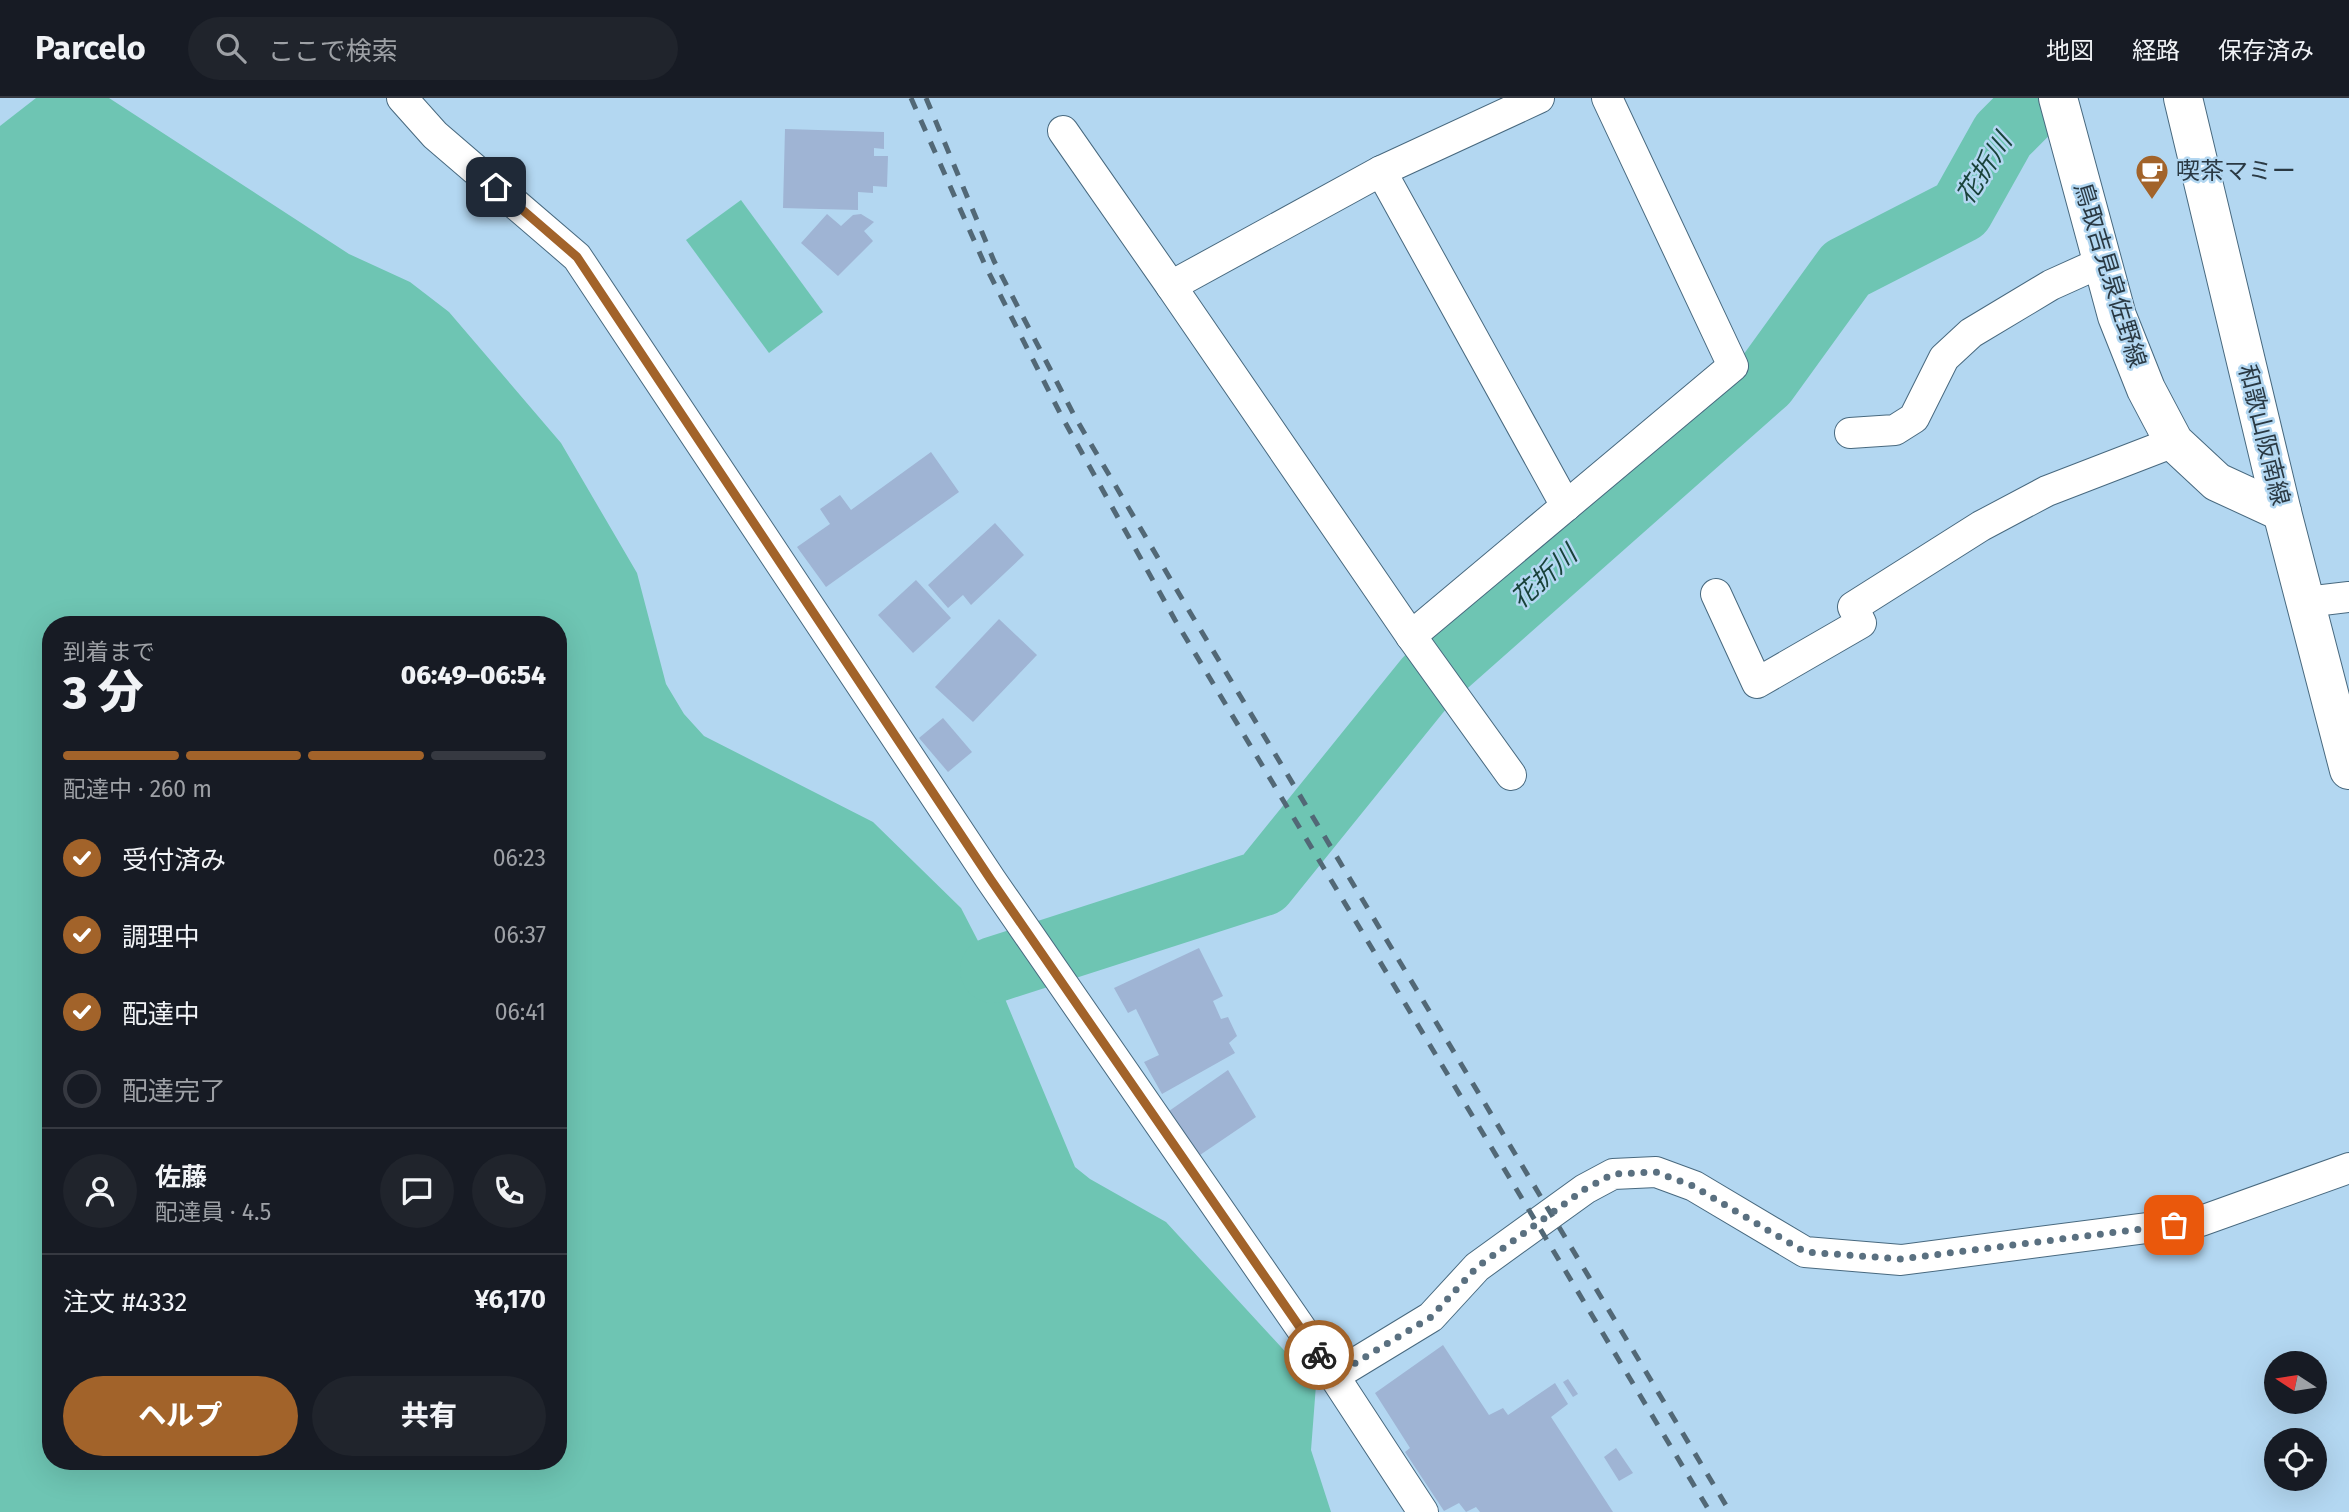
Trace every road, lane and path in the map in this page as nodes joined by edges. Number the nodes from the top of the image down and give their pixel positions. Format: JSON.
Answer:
{"nodes":[{"id":1,"x":402,"y":98,"type":"edge"},
{"id":2,"x":1539,"y":98,"type":"edge"},
{"id":3,"x":1607,"y":98,"type":"edge"},
{"id":4,"x":2058,"y":98,"type":"edge"},
{"id":5,"x":2183,"y":98,"type":"edge"},
{"id":6,"x":1063,"y":131,"type":"dead end"},
{"id":7,"x":1381,"y":171,"type":"junction"},
{"id":8,"x":2102,"y":262,"type":"junction"},
{"id":9,"x":1171,"y":286,"type":"junction"},
{"id":10,"x":1850,"y":433,"type":"dead end"},
{"id":11,"x":2174,"y":442,"type":"junction"},
{"id":12,"x":1566,"y":506,"type":"junction"},
{"id":13,"x":2282,"y":512,"type":"junction"},
{"id":14,"x":1716,"y":594,"type":"dead end"},
{"id":15,"x":2349,"y":597,"type":"edge"},
{"id":16,"x":2306,"y":602,"type":"junction"},
{"id":17,"x":1411,"y":636,"type":"junction"},
{"id":18,"x":2349,"y":771,"type":"edge"},
{"id":19,"x":1511,"y":775,"type":"dead end"},
{"id":20,"x":2349,"y":1168,"type":"edge"},
{"id":21,"x":1334,"y":1376,"type":"junction"},
{"id":22,"x":1423,"y":1512,"type":"edge"}],
"edges":[{"from":1,"to":21,"type":"street"},
{"from":2,"to":7,"type":"street"},
{"from":3,"to":12,"type":"street"},
{"from":4,"to":8,"type":"main road","name":"鳥取吉見泉佐野線"},
{"from":5,"to":13,"type":"main road","name":"和歌山阪南線"},
{"from":6,"to":9,"type":"street"},
{"from":7,"to":9,"type":"street"},
{"from":7,"to":12,"type":"street"},
{"from":8,"to":10,"type":"street"},
{"from":8,"to":11,"type":"main road","name":"鳥取吉見泉佐野線"},
{"from":9,"to":17,"type":"street"},
{"from":11,"to":13,"type":"main road","name":"鳥取吉見泉佐野線"},
{"from":11,"to":14,"type":"street"},
{"from":12,"to":17,"type":"street"},
{"from":13,"to":16,"type":"main road","name":"和歌山阪南線"},
{"from":15,"to":16,"type":"street"},
{"from":16,"to":18,"type":"main road","name":"和歌山阪南線"},
{"from":17,"to":19,"type":"street"},
{"from":20,"to":21,"type":"street"},
{"from":21,"to":22,"type":"street"}]}
